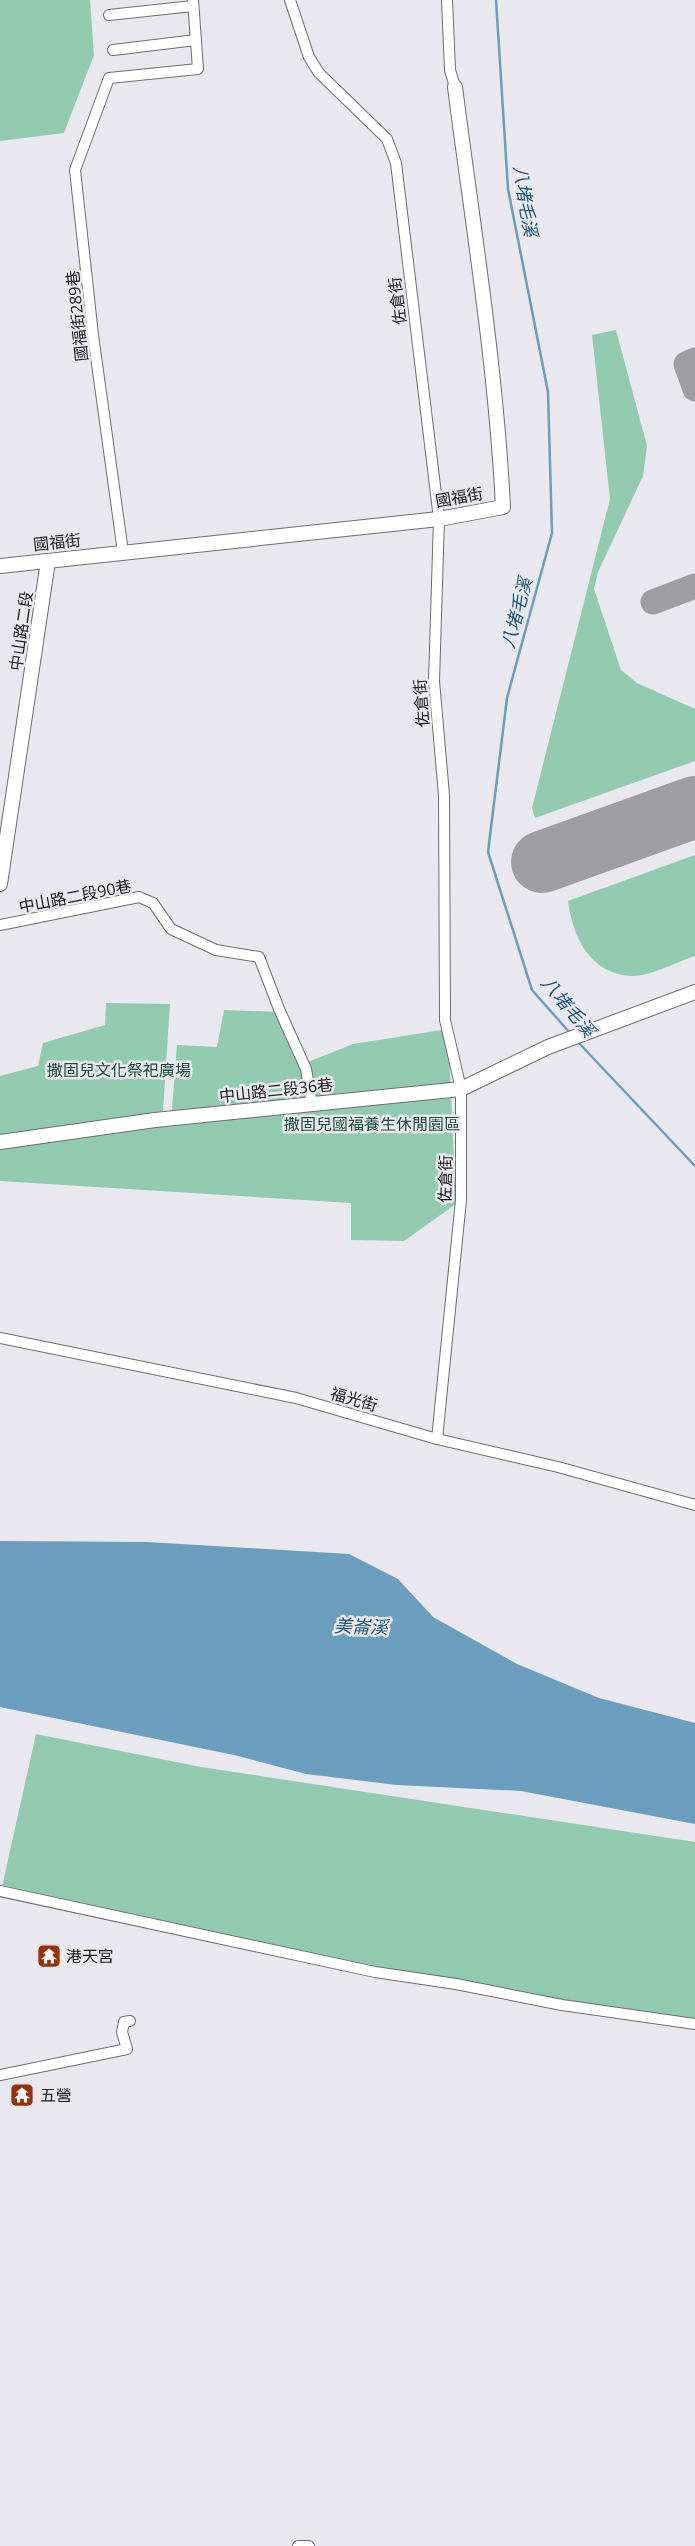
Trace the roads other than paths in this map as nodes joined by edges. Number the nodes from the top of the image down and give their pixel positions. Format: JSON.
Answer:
{"nodes":[{"id":1,"x":290,"y":0,"type":"edge"},
{"id":2,"x":447,"y":0,"type":"edge"},
{"id":3,"x":193,"y":3,"type":"edge"},
{"id":4,"x":109,"y":15,"type":"dead end"},
{"id":5,"x":196,"y":40,"type":"junction"},
{"id":6,"x":113,"y":50,"type":"dead end"},
{"id":7,"x":455,"y":87,"type":"joint"},
{"id":8,"x":439,"y":519,"type":"junction"},
{"id":9,"x":123,"y":552,"type":"junction"},
{"id":10,"x":48,"y":561,"type":"junction"},
{"id":11,"x":0,"y":566,"type":"edge"},
{"id":12,"x":0,"y":884,"type":"edge"},
{"id":13,"x":0,"y":925,"type":"edge"},
{"id":14,"x":695,"y":992,"type":"edge"},
{"id":15,"x":461,"y":1088,"type":"junction"},
{"id":16,"x":312,"y":1104,"type":"junction"},
{"id":17,"x":0,"y":1142,"type":"edge"},
{"id":18,"x":0,"y":1338,"type":"edge"},
{"id":19,"x":437,"y":1439,"type":"junction"},
{"id":20,"x":695,"y":1505,"type":"edge"},
{"id":21,"x":0,"y":1891,"type":"edge"},
{"id":22,"x":130,"y":2021,"type":"dead end"},
{"id":23,"x":695,"y":2024,"type":"edge"},
{"id":24,"x":0,"y":2075,"type":"edge"},
{"id":25,"x":298,"y":2546,"type":"edge"},
{"id":26,"x":309,"y":2546,"type":"edge"}],
"edges":[{"from":1,"to":8,"type":"street","name":"佐倉街"},
{"from":2,"to":7,"type":"street"},
{"from":3,"to":4,"type":"street"},
{"from":3,"to":5,"type":"street"},
{"from":5,"to":6,"type":"street"},
{"from":5,"to":9,"type":"street","name":"國福街289巷"},
{"from":7,"to":8,"type":"street","name":"國福街"},
{"from":8,"to":9,"type":"street","name":"國福街"},
{"from":8,"to":15,"type":"street","name":"佐倉街"},
{"from":9,"to":10,"type":"street","name":"國福街"},
{"from":10,"to":11,"type":"street","name":"國福街"},
{"from":10,"to":12,"type":"street","name":"中山路二段"},
{"from":13,"to":16,"type":"street","name":"中山路二段90巷"},
{"from":14,"to":15,"type":"street","name":"中山路二段36巷"},
{"from":15,"to":16,"type":"street","name":"中山路二段36巷"},
{"from":15,"to":19,"type":"street","name":"佐倉街"},
{"from":16,"to":17,"type":"street","name":"中山路二段36巷"},
{"from":18,"to":19,"type":"street","name":"福光街"},
{"from":19,"to":20,"type":"street","name":"福光街"},
{"from":21,"to":23,"type":"street"},
{"from":22,"to":24,"type":"street"},
{"from":25,"to":26,"type":"street"}]}
